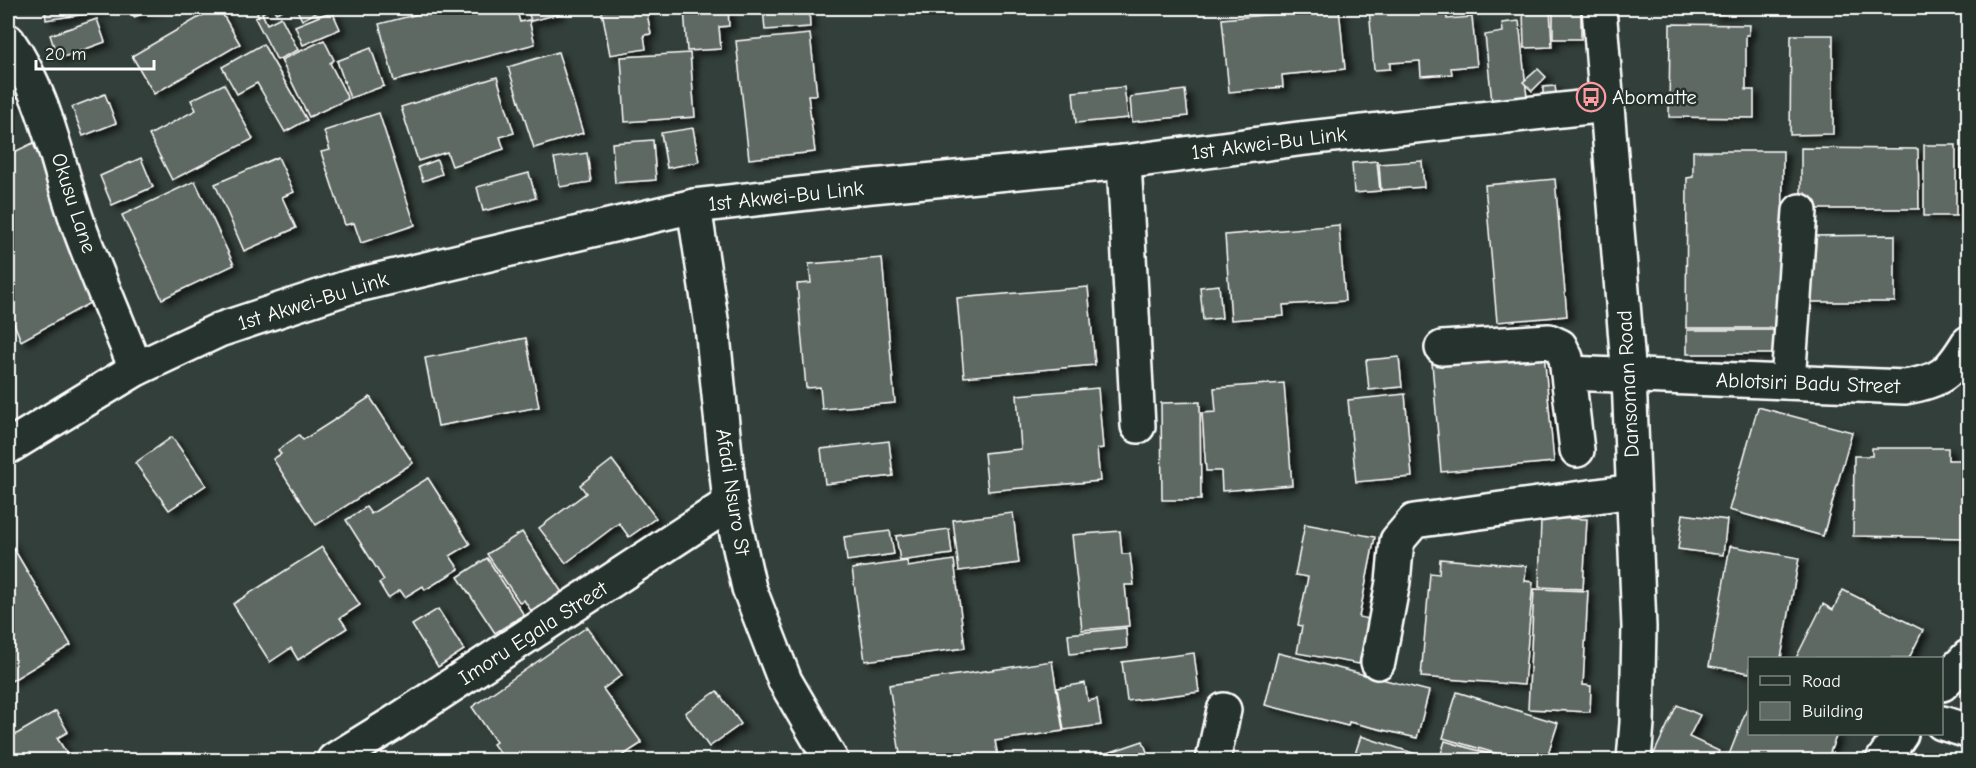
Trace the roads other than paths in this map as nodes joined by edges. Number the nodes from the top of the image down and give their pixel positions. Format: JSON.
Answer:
{"nodes":[{"id":1,"x":1599,"y":8,"type":"edge"},
{"id":2,"x":8,"y":40,"type":"edge"},
{"id":3,"x":1607,"y":105,"type":"junction"},
{"id":4,"x":1124,"y":162,"type":"junction"},
{"id":5,"x":694,"y":206,"type":"junction"},
{"id":6,"x":1800,"y":211,"type":"dead end"},
{"id":7,"x":1968,"y":343,"type":"edge"},
{"id":8,"x":1442,"y":348,"type":"dead end"},
{"id":9,"x":136,"y":369,"type":"junction"},
{"id":10,"x":1568,"y":374,"type":"junction"},
{"id":11,"x":1629,"y":377,"type":"junction"},
{"id":12,"x":1788,"y":382,"type":"junction"},
{"id":13,"x":1138,"y":426,"type":"dead end"},
{"id":14,"x":8,"y":447,"type":"edge"},
{"id":15,"x":1576,"y":450,"type":"dead end"},
{"id":16,"x":1633,"y":491,"type":"junction"},
{"id":17,"x":730,"y":503,"type":"junction"},
{"id":18,"x":1968,"y":657,"type":"edge"},
{"id":19,"x":1378,"y":662,"type":"dead end"},
{"id":20,"x":1943,"y":682,"type":"edge"},
{"id":21,"x":1224,"y":710,"type":"dead end"},
{"id":22,"x":1943,"y":724,"type":"edge"},
{"id":23,"x":1968,"y":731,"type":"edge"},
{"id":24,"x":1900,"y":735,"type":"edge"},
{"id":25,"x":334,"y":760,"type":"edge"},
{"id":26,"x":831,"y":760,"type":"edge"},
{"id":27,"x":1213,"y":760,"type":"edge"},
{"id":28,"x":1634,"y":760,"type":"edge"},
{"id":29,"x":1883,"y":760,"type":"edge"}],
"edges":[{"from":1,"to":3,"type":"street","name":"Dansoman Road"},
{"from":2,"to":9,"type":"street","name":"Okusu Lane"},
{"from":3,"to":4,"type":"street","name":"1st Akwei-Bu Link"},
{"from":3,"to":11,"type":"street","name":"Dansoman Road"},
{"from":4,"to":5,"type":"street","name":"1st Akwei-Bu Link"},
{"from":4,"to":13,"type":"street"},
{"from":5,"to":9,"type":"street","name":"1st Akwei-Bu Link"},
{"from":5,"to":17,"type":"street","name":"Afadi Nsuro St"},
{"from":6,"to":12,"type":"street"},
{"from":7,"to":12,"type":"street","name":"Ablotsiri Badu Street"},
{"from":8,"to":10,"type":"street"},
{"from":9,"to":14,"type":"street","name":"1st Akwei-Bu Link"},
{"from":10,"to":11,"type":"street","name":"Ablotsiri Badu Street"},
{"from":10,"to":15,"type":"street"},
{"from":11,"to":12,"type":"street","name":"Ablotsiri Badu Street"},
{"from":11,"to":16,"type":"street","name":"Dansoman Road"},
{"from":16,"to":19,"type":"street"},
{"from":16,"to":28,"type":"street","name":"Dansoman Road"},
{"from":17,"to":25,"type":"street","name":"Imoru Egala Street"},
{"from":17,"to":26,"type":"street","name":"Afadi Nsuro St"},
{"from":18,"to":20,"type":"street"},
{"from":21,"to":27,"type":"street"},
{"from":22,"to":23,"type":"street"},
{"from":24,"to":29,"type":"street"}]}
